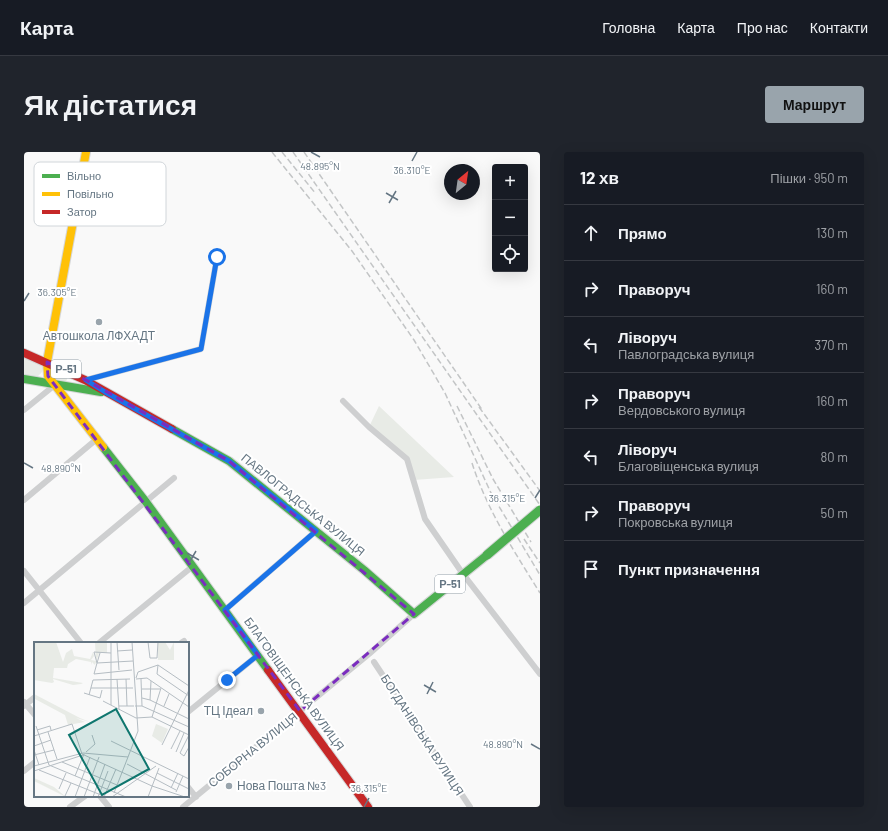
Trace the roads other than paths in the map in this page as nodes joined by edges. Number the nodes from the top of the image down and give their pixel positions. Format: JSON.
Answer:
{"nodes":[{"id":1,"x":86,"y":152,"type":"edge"},
{"id":2,"x":84,"y":162,"type":"edge"},
{"id":3,"x":72,"y":226,"type":"edge"},
{"id":4,"x":217,"y":257,"type":"dead end"},
{"id":5,"x":24,"y":353,"type":"edge"},
{"id":6,"x":47,"y":362,"type":"junction"},
{"id":7,"x":24,"y":379,"type":"edge"},
{"id":8,"x":86,"y":380,"type":"junction"},
{"id":9,"x":56,"y":384,"type":"junction"},
{"id":10,"x":105,"y":392,"type":"junction"},
{"id":11,"x":343,"y":401,"type":"dead end"},
{"id":12,"x":24,"y":410,"type":"edge"},
{"id":13,"x":98,"y":438,"type":"junction"},
{"id":14,"x":174,"y":478,"type":"dead end"},
{"id":15,"x":24,"y":500,"type":"edge"},
{"id":16,"x":146,"y":502,"type":"junction"},
{"id":17,"x":540,"y":510,"type":"edge"},
{"id":18,"x":316,"y":531,"type":"junction"},
{"id":19,"x":193,"y":566,"type":"junction"},
{"id":20,"x":24,"y":571,"type":"edge"},
{"id":21,"x":462,"y":574,"type":"junction"},
{"id":22,"x":39,"y":590,"type":"junction"},
{"id":23,"x":24,"y":603,"type":"edge"},
{"id":24,"x":225,"y":610,"type":"junction"},
{"id":25,"x":414,"y":614,"type":"junction"},
{"id":26,"x":80,"y":642,"type":"edge"},
{"id":27,"x":100,"y":642,"type":"edge"},
{"id":28,"x":258,"y":655,"type":"junction"},
{"id":29,"x":374,"y":662,"type":"dead end"},
{"id":30,"x":540,"y":674,"type":"edge"},
{"id":31,"x":34,"y":697,"type":"edge"},
{"id":32,"x":25,"y":704,"type":"edge"},
{"id":33,"x":189,"y":711,"type":"edge"},
{"id":34,"x":300,"y":711,"type":"junction"},
{"id":35,"x":34,"y":714,"type":"edge"},
{"id":36,"x":34,"y":763,"type":"edge"},
{"id":37,"x":24,"y":771,"type":"edge"},
{"id":38,"x":189,"y":788,"type":"edge"},
{"id":39,"x":84,"y":797,"type":"edge"},
{"id":40,"x":101,"y":797,"type":"edge"},
{"id":41,"x":196,"y":797,"type":"junction"},
{"id":42,"x":70,"y":807,"type":"edge"},
{"id":43,"x":109,"y":807,"type":"edge"},
{"id":44,"x":183,"y":807,"type":"edge"},
{"id":45,"x":368,"y":807,"type":"edge"},
{"id":46,"x":470,"y":807,"type":"edge"}],
"edges":[{"from":1,"to":2,"type":"street"},
{"from":3,"to":6,"type":"street"},
{"from":4,"to":8,"type":"street"},
{"from":5,"to":6,"type":"street","name":"ПАВЛОГРАДСЬКА ВУЛИЦЯ","number":"Р-51"},
{"from":6,"to":8,"type":"street","name":"ПАВЛОГРАДСЬКА ВУЛИЦЯ","number":"Р-51"},
{"from":6,"to":9,"type":"street","name":"БЛАГОВІЩЕНСЬКА ВУЛИЦЯ"},
{"from":7,"to":9,"type":"street","name":"ПАВЛОГРАДСЬКА ВУЛИЦЯ","number":"Р-51"},
{"from":8,"to":10,"type":"street","name":"ПАВЛОГРАДСЬКА ВУЛИЦЯ","number":"Р-51"},
{"from":9,"to":10,"type":"street","name":"ПАВЛОГРАДСЬКА ВУЛИЦЯ","number":"Р-51"},
{"from":9,"to":12,"type":"street"},
{"from":9,"to":13,"type":"street","name":"БЛАГОВІЩЕНСЬКА ВУЛИЦЯ"},
{"from":10,"to":18,"type":"street","name":"ПАВЛОГРАДСЬКА ВУЛИЦЯ","number":"Р-51"},
{"from":11,"to":21,"type":"street"},
{"from":13,"to":15,"type":"street"},
{"from":13,"to":16,"type":"street","name":"БЛАГОВІЩЕНСЬКА ВУЛИЦЯ"},
{"from":14,"to":16,"type":"street"},
{"from":16,"to":19,"type":"street","name":"БЛАГОВІЩЕНСЬКА ВУЛИЦЯ"},
{"from":16,"to":22,"type":"street"},
{"from":17,"to":21,"type":"street","number":"Р-51","bridge":true},
{"from":18,"to":24,"type":"street"},
{"from":18,"to":25,"type":"street","name":"ПАВЛОГРАДСЬКА ВУЛИЦЯ","number":"Р-51"},
{"from":19,"to":24,"type":"street","name":"БЛАГОВІЩЕНСЬКА ВУЛИЦЯ"},
{"from":19,"to":27,"type":"street"},
{"from":20,"to":22,"type":"street"},
{"from":21,"to":25,"type":"street","number":"Р-51"},
{"from":21,"to":30,"type":"street"},
{"from":22,"to":23,"type":"street"},
{"from":22,"to":26,"type":"street"},
{"from":24,"to":28,"type":"street","name":"БЛАГОВІЩЕНСЬКА ВУЛИЦЯ"},
{"from":25,"to":34,"type":"street","name":"СОБОРНА ВУЛИЦЯ"},
{"from":28,"to":33,"type":"street"},
{"from":28,"to":34,"type":"street","name":"БЛАГОВІЩЕНСЬКА ВУЛИЦЯ"},
{"from":29,"to":46,"type":"street","name":"БОГДАНІВСЬКА ВУЛИЦЯ"},
{"from":31,"to":32,"type":"street"},
{"from":32,"to":35,"type":"street"},
{"from":34,"to":41,"type":"street","name":"СОБОРНА ВУЛИЦЯ"},
{"from":34,"to":45,"type":"street","name":"БЛАГОВІЩЕНСЬКА ВУЛИЦЯ"},
{"from":36,"to":37,"type":"street"},
{"from":38,"to":41,"type":"street"},
{"from":39,"to":42,"type":"street"},
{"from":40,"to":43,"type":"street"},
{"from":41,"to":44,"type":"street","name":"СОБОРНА ВУЛИЦЯ"}]}
